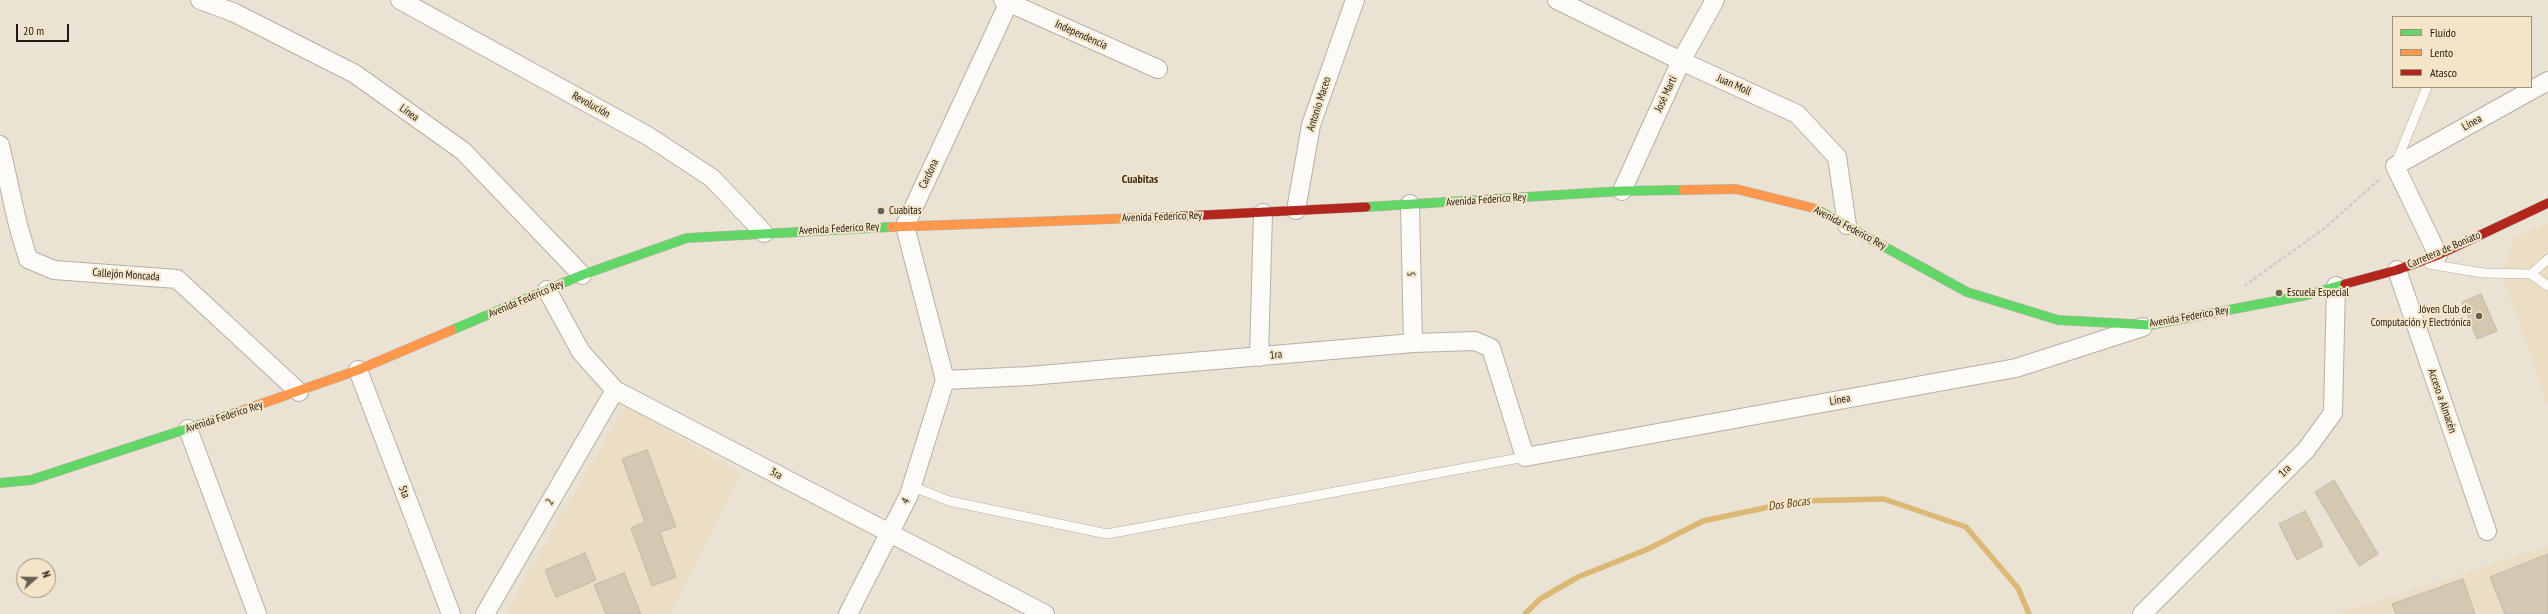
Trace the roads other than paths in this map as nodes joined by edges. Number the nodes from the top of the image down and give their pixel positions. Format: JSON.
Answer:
{"nodes":[{"id":1,"x":200,"y":0,"type":"edge"},
{"id":2,"x":400,"y":0,"type":"edge"},
{"id":3,"x":1355,"y":0,"type":"edge"},
{"id":4,"x":1557,"y":0,"type":"edge"},
{"id":5,"x":1715,"y":0,"type":"edge"},
{"id":6,"x":1007,"y":1,"type":"edge"},
{"id":7,"x":1681,"y":61,"type":"junction"},
{"id":8,"x":1158,"y":69,"type":"dead end"},
{"id":9,"x":2548,"y":81,"type":"edge"},
{"id":10,"x":2427,"y":88,"type":"edge"},
{"id":11,"x":0,"y":145,"type":"edge"},
{"id":12,"x":2395,"y":166,"type":"junction"},
{"id":13,"x":1622,"y":191,"type":"junction"},
{"id":14,"x":2548,"y":203,"type":"edge"},
{"id":15,"x":1410,"y":204,"type":"junction"},
{"id":16,"x":1296,"y":210,"type":"junction"},
{"id":17,"x":1263,"y":213,"type":"junction"},
{"id":18,"x":1847,"y":225,"type":"junction"},
{"id":19,"x":905,"y":226,"type":"junction"},
{"id":20,"x":764,"y":232,"type":"junction"},
{"id":21,"x":2438,"y":255,"type":"junction"},
{"id":22,"x":2548,"y":259,"type":"edge"},
{"id":23,"x":2419,"y":262,"type":"junction"},
{"id":24,"x":2397,"y":270,"type":"junction"},
{"id":25,"x":2531,"y":274,"type":"junction"},
{"id":26,"x":582,"y":275,"type":"junction"},
{"id":27,"x":2336,"y":286,"type":"junction"},
{"id":28,"x":2548,"y":286,"type":"edge"},
{"id":29,"x":547,"y":290,"type":"junction"},
{"id":30,"x":2150,"y":325,"type":"junction"},
{"id":31,"x":1413,"y":343,"type":"junction"},
{"id":32,"x":1259,"y":357,"type":"junction"},
{"id":33,"x":358,"y":370,"type":"junction"},
{"id":34,"x":945,"y":380,"type":"junction"},
{"id":35,"x":615,"y":390,"type":"junction"},
{"id":36,"x":299,"y":392,"type":"junction"},
{"id":37,"x":188,"y":429,"type":"junction"},
{"id":38,"x":1525,"y":457,"type":"junction"},
{"id":39,"x":0,"y":483,"type":"edge"},
{"id":40,"x":911,"y":486,"type":"junction"},
{"id":41,"x":2487,"y":531,"type":"dead end"},
{"id":42,"x":888,"y":533,"type":"junction"},
{"id":43,"x":257,"y":614,"type":"edge"},
{"id":44,"x":451,"y":614,"type":"edge"},
{"id":45,"x":485,"y":614,"type":"edge"},
{"id":46,"x":848,"y":614,"type":"edge"},
{"id":47,"x":1045,"y":614,"type":"edge"},
{"id":48,"x":2142,"y":614,"type":"edge"}],
"edges":[{"from":1,"to":26,"type":"street","name":"Línea"},
{"from":2,"to":20,"type":"street","name":"Revolución"},
{"from":3,"to":16,"type":"street","name":"Antonio Maceo"},
{"from":4,"to":7,"type":"street","name":"Juan Moll"},
{"from":5,"to":7,"type":"street","name":"José Martí"},
{"from":6,"to":8,"type":"street","name":"Independencia"},
{"from":6,"to":19,"type":"street","name":"Cardona"},
{"from":7,"to":13,"type":"street","name":"José Martí"},
{"from":7,"to":18,"type":"street","name":"Juan Moll"},
{"from":9,"to":12,"type":"street","name":"Línea"},
{"from":10,"to":12,"type":"lane"},
{"from":11,"to":36,"type":"street","name":"Callejón Moncada"},
{"from":12,"to":21,"type":"street"},
{"from":13,"to":15,"type":"main road","name":"Avenida Federico Rey"},
{"from":13,"to":18,"type":"main road","name":"Avenida Federico Rey"},
{"from":14,"to":21,"type":"main road","name":"Carretera de Boniato"},
{"from":15,"to":16,"type":"main road","name":"Avenida Federico Rey"},
{"from":15,"to":31,"type":"street","name":"5"},
{"from":16,"to":17,"type":"main road","name":"Avenida Federico Rey"},
{"from":17,"to":19,"type":"main road","name":"Avenida Federico Rey"},
{"from":17,"to":32,"type":"street"},
{"from":18,"to":30,"type":"main road","name":"Avenida Federico Rey"},
{"from":19,"to":20,"type":"main road","name":"Avenida Federico Rey"},
{"from":19,"to":34,"type":"street"},
{"from":20,"to":26,"type":"main road","name":"Avenida Federico Rey"},
{"from":21,"to":23,"type":"main road","name":"Carretera de Boniato"},
{"from":22,"to":25,"type":"lane"},
{"from":23,"to":24,"type":"main road","name":"Carretera de Boniato"},
{"from":23,"to":25,"type":"lane"},
{"from":24,"to":27,"type":"main road","name":"Carretera de Boniato"},
{"from":24,"to":41,"type":"street","name":"Acceso a Almacén"},
{"from":25,"to":28,"type":"lane"},
{"from":26,"to":29,"type":"main road","name":"Avenida Federico Rey"},
{"from":27,"to":30,"type":"main road","name":"Avenida Federico Rey"},
{"from":27,"to":48,"type":"street","name":"1ra"},
{"from":29,"to":33,"type":"main road","name":"Avenida Federico Rey"},
{"from":29,"to":35,"type":"street","name":"3ra"},
{"from":30,"to":38,"type":"street","name":"Línea"},
{"from":31,"to":32,"type":"street","name":"1ra"},
{"from":31,"to":38,"type":"street","name":"1ra"},
{"from":32,"to":34,"type":"street","name":"1ra"},
{"from":33,"to":36,"type":"main road","name":"Avenida Federico Rey"},
{"from":33,"to":44,"type":"street","name":"5ta"},
{"from":34,"to":40,"type":"street","name":"4"},
{"from":35,"to":42,"type":"street","name":"3ra"},
{"from":35,"to":45,"type":"street","name":"2"},
{"from":36,"to":37,"type":"main road","name":"Avenida Federico Rey"},
{"from":37,"to":39,"type":"main road","name":"Avenida Federico Rey"},
{"from":37,"to":43,"type":"street"},
{"from":38,"to":40,"type":"lane"},
{"from":40,"to":42,"type":"street","name":"4"},
{"from":42,"to":46,"type":"street","name":"4"},
{"from":42,"to":47,"type":"street","name":"3ra"}]}
